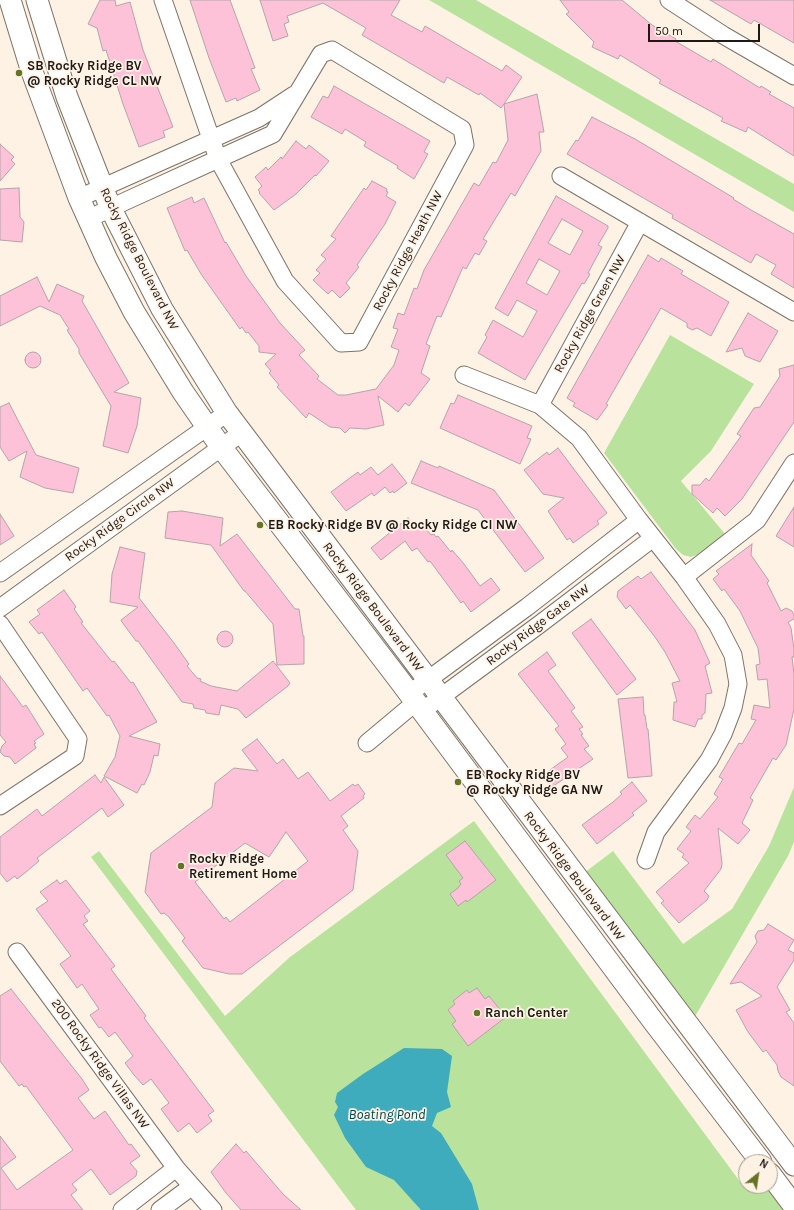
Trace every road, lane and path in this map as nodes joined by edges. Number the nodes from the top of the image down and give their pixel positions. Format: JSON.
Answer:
{"nodes":[{"id":1,"x":10,"y":0,"type":"edge"},
{"id":2,"x":37,"y":0,"type":"edge"},
{"id":3,"x":163,"y":0,"type":"edge"},
{"id":4,"x":669,"y":0,"type":"edge"},
{"id":5,"x":794,"y":76,"type":"edge"},
{"id":6,"x":299,"y":92,"type":"junction"},
{"id":7,"x":212,"y":140,"type":"junction"},
{"id":8,"x":218,"y":159,"type":"junction"},
{"id":9,"x":561,"y":176,"type":"dead end"},
{"id":10,"x":101,"y":188,"type":"junction"},
{"id":11,"x":79,"y":198,"type":"junction"},
{"id":12,"x":111,"y":208,"type":"junction"},
{"id":13,"x":90,"y":218,"type":"junction"},
{"id":14,"x":640,"y":222,"type":"junction"},
{"id":15,"x":794,"y":312,"type":"edge"},
{"id":16,"x":464,"y":374,"type":"dead end"},
{"id":17,"x":540,"y":405,"type":"junction"},
{"id":18,"x":227,"y":413,"type":"junction"},
{"id":19,"x":206,"y":426,"type":"junction"},
{"id":20,"x":241,"y":433,"type":"junction"},
{"id":21,"x":221,"y":447,"type":"junction"},
{"id":22,"x":794,"y":463,"type":"edge"},
{"id":23,"x":639,"y":520,"type":"junction"},
{"id":24,"x":653,"y":538,"type":"junction"},
{"id":25,"x":0,"y":573,"type":"edge"},
{"id":26,"x":684,"y":577,"type":"junction"},
{"id":27,"x":0,"y":608,"type":"edge"},
{"id":28,"x":0,"y":624,"type":"edge"},
{"id":29,"x":428,"y":680,"type":"junction"},
{"id":30,"x":441,"y":697,"type":"junction"},
{"id":31,"x":416,"y":702,"type":"junction"},
{"id":32,"x":367,"y":743,"type":"dead end"},
{"id":33,"x":0,"y":806,"type":"edge"},
{"id":34,"x":646,"y":860,"type":"dead end"},
{"id":35,"x":17,"y":952,"type":"dead end"},
{"id":36,"x":755,"y":1154,"type":"edge"},
{"id":37,"x":794,"y":1166,"type":"edge"},
{"id":38,"x":183,"y":1177,"type":"junction"},
{"id":39,"x":778,"y":1185,"type":"edge"},
{"id":40,"x":794,"y":1206,"type":"edge"},
{"id":41,"x":122,"y":1210,"type":"edge"},
{"id":42,"x":160,"y":1210,"type":"edge"},
{"id":43,"x":212,"y":1210,"type":"edge"}],
"edges":[{"from":1,"to":11,"type":"street","name":"Rocky Ridge Boulevard NW"},
{"from":2,"to":10,"type":"street","name":"Rocky Ridge Boulevard NW"},
{"from":3,"to":7,"type":"street"},
{"from":4,"to":5,"type":"street"},
{"from":6,"to":7,"type":"street","name":"Rocky Ridge Heath NW"},
{"from":6,"to":8,"type":"street","name":"Rocky Ridge Heath NW"},
{"from":6,"to":8,"type":"street","name":"Rocky Ridge Heath NW"},
{"from":7,"to":8,"type":"street","name":"Rocky Ridge Heath NW"},
{"from":7,"to":10,"type":"street","name":"Rocky Ridge Heath NW"},
{"from":8,"to":12,"type":"street","name":"Rocky Ridge Heath NW"},
{"from":9,"to":14,"type":"street"},
{"from":10,"to":11,"type":"street","name":"Rocky Ridge Heath NW"},
{"from":10,"to":12,"type":"street","name":"Rocky Ridge Boulevard NW"},
{"from":11,"to":13,"type":"street","name":"Rocky Ridge Boulevard NW"},
{"from":12,"to":13,"type":"street","name":"Rocky Ridge Heath NW"},
{"from":12,"to":18,"type":"street","name":"Rocky Ridge Boulevard NW"},
{"from":13,"to":19,"type":"street","name":"Rocky Ridge Boulevard NW"},
{"from":14,"to":15,"type":"street"},
{"from":14,"to":17,"type":"street","name":"Rocky Ridge Green NW"},
{"from":16,"to":17,"type":"street"},
{"from":17,"to":23,"type":"street"},
{"from":18,"to":19,"type":"street","name":"Rocky Ridge Circle NW"},
{"from":18,"to":20,"type":"street","name":"Rocky Ridge Boulevard NW"},
{"from":19,"to":21,"type":"street","name":"Rocky Ridge Boulevard NW"},
{"from":19,"to":25,"type":"street","name":"Rocky Ridge Circle NW"},
{"from":20,"to":21,"type":"street","name":"Rocky Ridge Circle NW"},
{"from":20,"to":29,"type":"street","name":"Rocky Ridge Boulevard NW"},
{"from":21,"to":27,"type":"street","name":"Rocky Ridge Circle NW"},
{"from":21,"to":31,"type":"street","name":"Rocky Ridge Boulevard NW"},
{"from":22,"to":26,"type":"street"},
{"from":23,"to":24,"type":"street"},
{"from":23,"to":29,"type":"street","name":"Rocky Ridge Gate NW"},
{"from":24,"to":26,"type":"street"},
{"from":24,"to":30,"type":"street","name":"Rocky Ridge Gate NW"},
{"from":26,"to":34,"type":"street"},
{"from":28,"to":33,"type":"street"},
{"from":29,"to":30,"type":"street","name":"Rocky Ridge Boulevard NW"},
{"from":29,"to":31,"type":"street","name":"Rocky Ridge Gate NW"},
{"from":30,"to":31,"type":"street","name":"Rocky Ridge Gate NW"},
{"from":30,"to":37,"type":"street","name":"Rocky Ridge Boulevard NW"},
{"from":31,"to":32,"type":"street"},
{"from":31,"to":36,"type":"street","name":"Rocky Ridge Boulevard NW"},
{"from":35,"to":38,"type":"street","name":"200 Rocky Ridge Villas NW"},
{"from":38,"to":41,"type":"street"},
{"from":38,"to":42,"type":"street"},
{"from":38,"to":43,"type":"street","name":"200 Rocky Ridge Villas NW"},
{"from":39,"to":40,"type":"street"}]}
